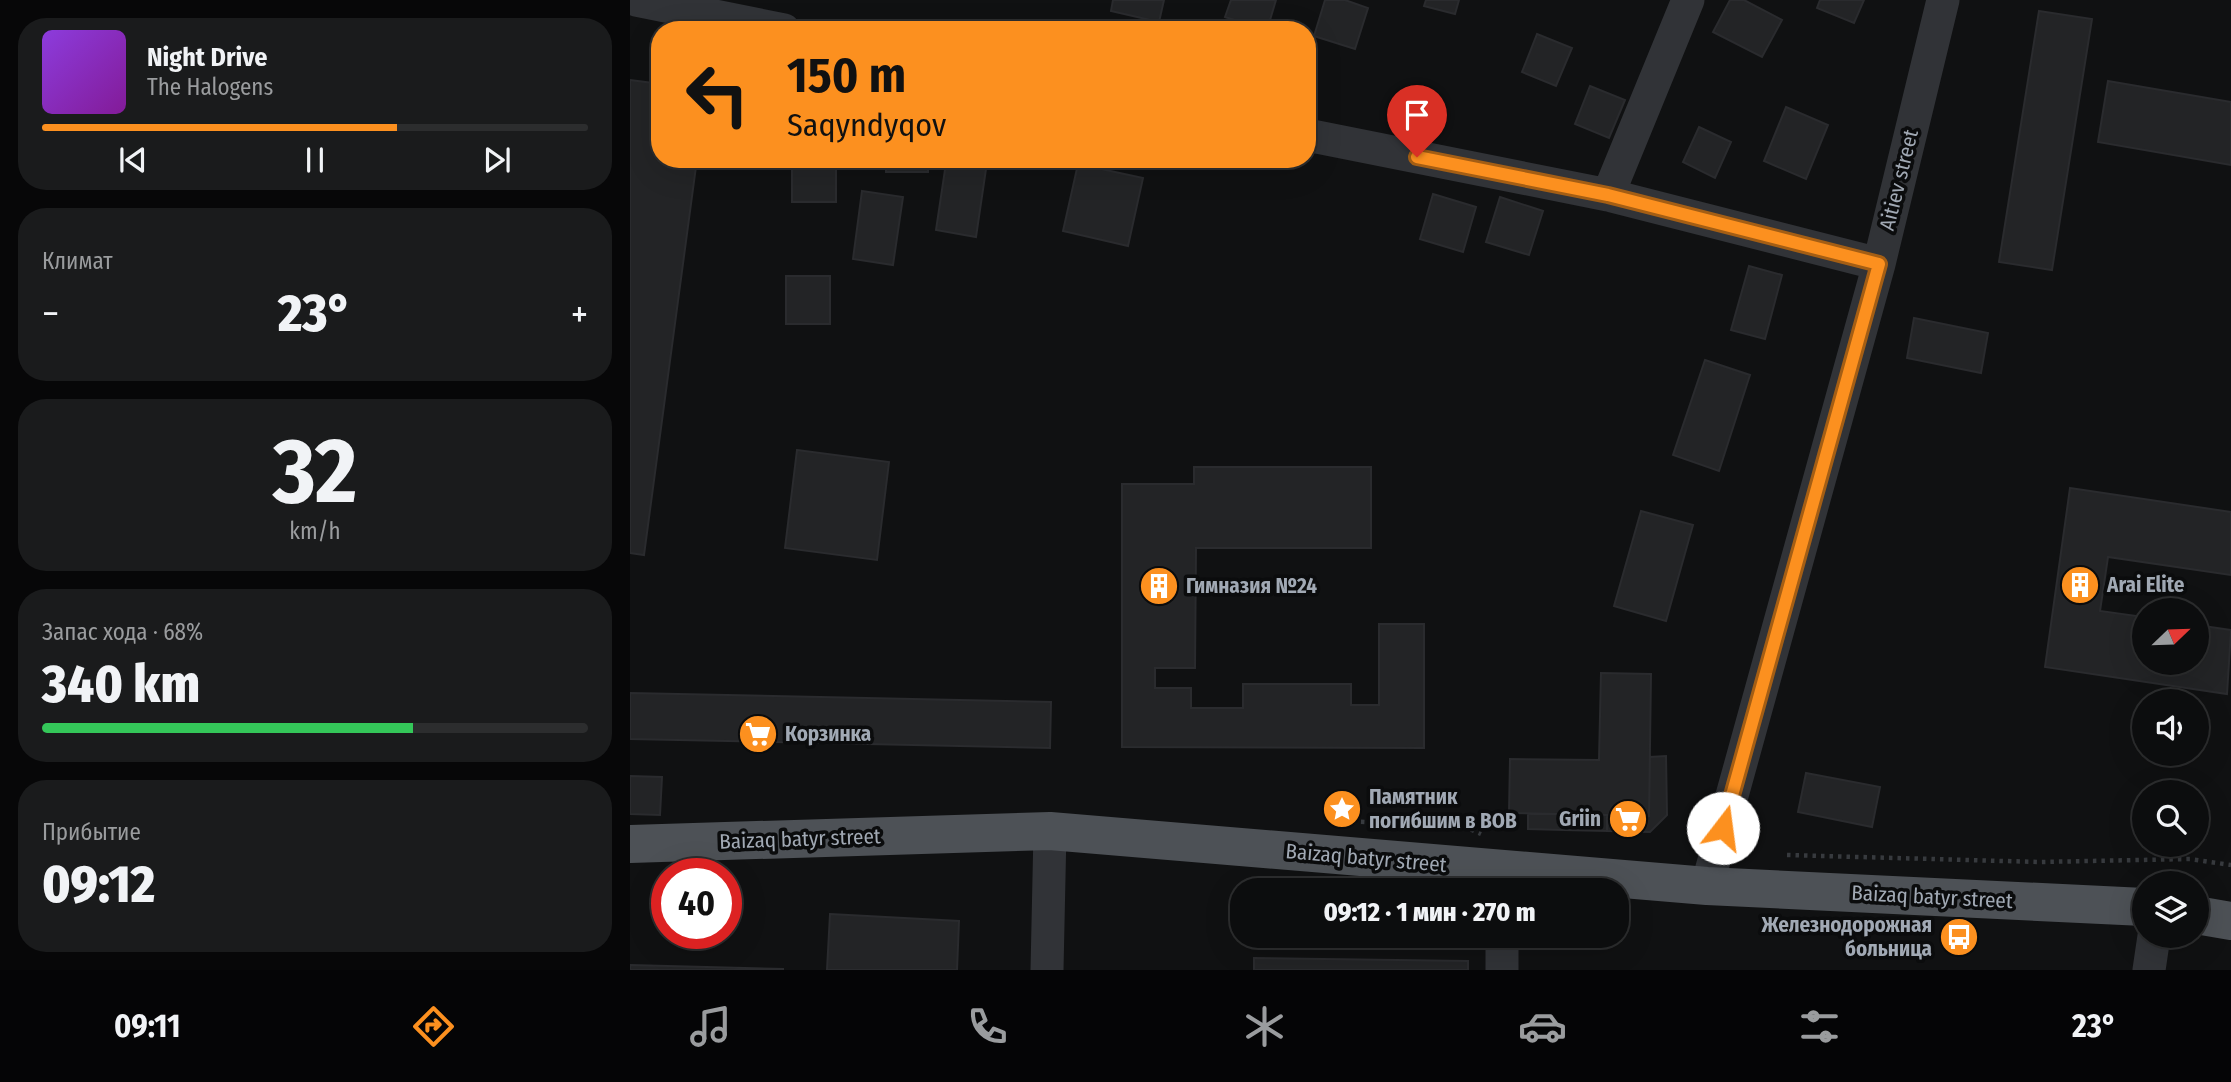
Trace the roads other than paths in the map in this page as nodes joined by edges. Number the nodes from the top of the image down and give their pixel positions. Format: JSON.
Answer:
{"nodes":[{"id":1,"x":636,"y":0,"type":"edge"},
{"id":2,"x":1688,"y":0,"type":"edge"},
{"id":3,"x":1943,"y":0,"type":"edge"},
{"id":4,"x":740,"y":21,"type":"edge"},
{"id":5,"x":1316,"y":137,"type":"edge"},
{"id":6,"x":1608,"y":195,"type":"junction"},
{"id":7,"x":1879,"y":264,"type":"junction"},
{"id":8,"x":1049,"y":831,"type":"junction"},
{"id":9,"x":630,"y":844,"type":"edge"},
{"id":10,"x":1484,"y":878,"type":"edge"},
{"id":11,"x":1629,"y":884,"type":"edge"},
{"id":12,"x":1707,"y":886,"type":"junction"},
{"id":13,"x":2132,"y":906,"type":"edge"},
{"id":14,"x":2209,"y":917,"type":"edge"},
{"id":15,"x":2231,"y":921,"type":"edge"},
{"id":16,"x":1502,"y":948,"type":"edge"},
{"id":17,"x":2152,"y":948,"type":"edge"},
{"id":18,"x":1047,"y":970,"type":"edge"},
{"id":19,"x":1502,"y":970,"type":"edge"},
{"id":20,"x":2149,"y":970,"type":"edge"}],
"edges":[{"from":1,"to":4,"type":"street"},
{"from":2,"to":6,"type":"street"},
{"from":3,"to":7,"type":"street","name":"Aitiev street"},
{"from":5,"to":6,"type":"street"},
{"from":6,"to":7,"type":"street"},
{"from":7,"to":12,"type":"street","name":"Aitiev street"},
{"from":8,"to":9,"type":"main road","name":"Baizaq batyr street"},
{"from":8,"to":10,"type":"main road","name":"Baizaq batyr street"},
{"from":8,"to":18,"type":"street"},
{"from":11,"to":12,"type":"main road","name":"Baizaq batyr street"},
{"from":12,"to":13,"type":"main road","name":"Baizaq batyr street"},
{"from":14,"to":15,"type":"main road"},
{"from":16,"to":19,"type":"street"},
{"from":17,"to":20,"type":"street"}]}
